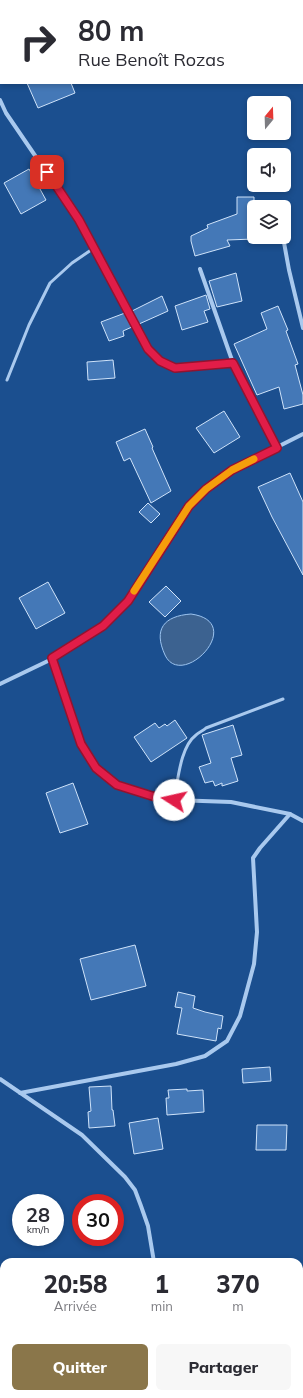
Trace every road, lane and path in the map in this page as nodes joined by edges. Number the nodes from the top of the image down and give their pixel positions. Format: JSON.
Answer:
{"nodes":[{"id":1,"x":0,"y":100,"type":"edge"},
{"id":2,"x":284,"y":244,"type":"edge"},
{"id":3,"x":94,"y":248,"type":"junction"},
{"id":4,"x":200,"y":269,"type":"dead end"},
{"id":5,"x":303,"y":328,"type":"edge"},
{"id":6,"x":233,"y":363,"type":"junction"},
{"id":7,"x":7,"y":380,"type":"dead end"},
{"id":8,"x":303,"y":434,"type":"edge"},
{"id":9,"x":277,"y":448,"type":"junction"},
{"id":10,"x":52,"y":658,"type":"junction"},
{"id":11,"x":0,"y":684,"type":"edge"},
{"id":12,"x":282,"y":699,"type":"dead end"},
{"id":13,"x":174,"y":800,"type":"junction"},
{"id":14,"x":290,"y":814,"type":"junction"},
{"id":15,"x":303,"y":821,"type":"edge"},
{"id":16,"x":0,"y":1079,"type":"edge"},
{"id":17,"x":20,"y":1093,"type":"junction"},
{"id":18,"x":153,"y":1258,"type":"edge"}],
"edges":[{"from":1,"to":3,"type":"street"},
{"from":2,"to":5,"type":"street"},
{"from":3,"to":6,"type":"street"},
{"from":3,"to":7,"type":"lane"},
{"from":4,"to":6,"type":"street"},
{"from":6,"to":9,"type":"street"},
{"from":8,"to":9,"type":"street"},
{"from":9,"to":10,"type":"street"},
{"from":10,"to":11,"type":"street"},
{"from":10,"to":13,"type":"street"},
{"from":12,"to":13,"type":"lane"},
{"from":13,"to":14,"type":"street"},
{"from":14,"to":15,"type":"street"},
{"from":14,"to":17,"type":"street"},
{"from":16,"to":17,"type":"street"},
{"from":17,"to":18,"type":"street"}]}
